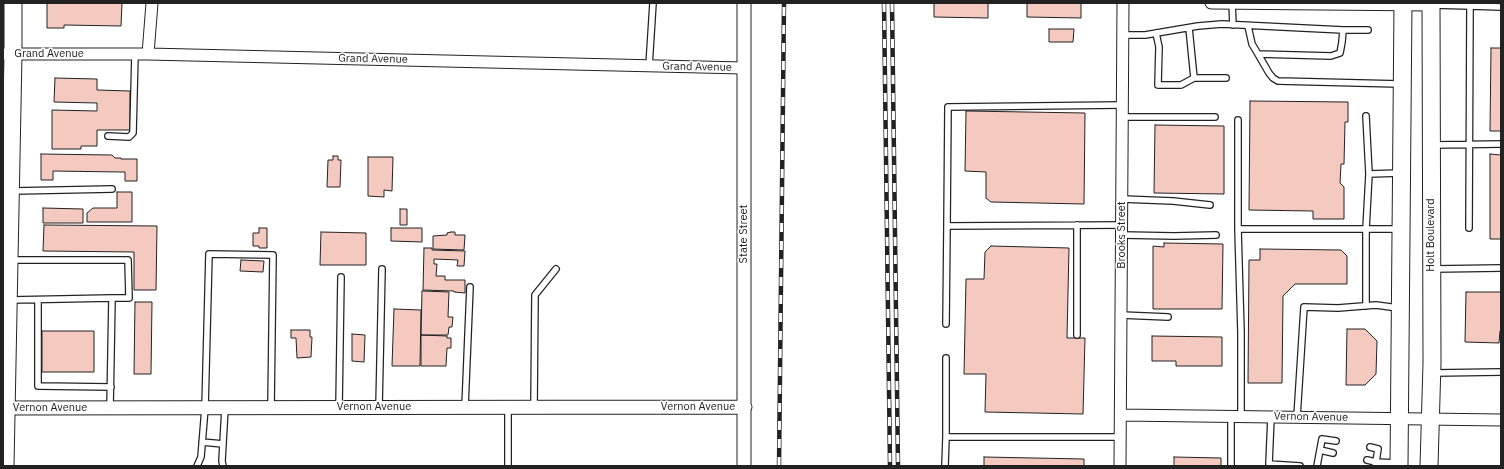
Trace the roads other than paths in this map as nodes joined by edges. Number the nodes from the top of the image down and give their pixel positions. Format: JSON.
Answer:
{"nodes":[{"id":1,"x":13,"y":3,"type":"edge"},
{"id":2,"x":152,"y":3,"type":"edge"},
{"id":3,"x":653,"y":3,"type":"edge"},
{"id":4,"x":744,"y":3,"type":"edge"},
{"id":5,"x":1123,"y":3,"type":"edge"},
{"id":6,"x":1211,"y":3,"type":"edge"},
{"id":7,"x":1232,"y":3,"type":"edge"},
{"id":8,"x":1307,"y":3,"type":"edge"},
{"id":9,"x":1403,"y":4,"type":"edge"},
{"id":10,"x":1431,"y":4,"type":"edge"},
{"id":11,"x":1470,"y":6,"type":"junction"},
{"id":12,"x":1501,"y":7,"type":"edge"},
{"id":13,"x":1233,"y":25,"type":"junction"},
{"id":14,"x":1248,"y":26,"type":"junction"},
{"id":15,"x":1190,"y":28,"type":"junction"},
{"id":16,"x":1342,"y":30,"type":"junction"},
{"id":17,"x":1368,"y":30,"type":"dead end"},
{"id":18,"x":1156,"y":34,"type":"junction"},
{"id":19,"x":1122,"y":35,"type":"junction"},
{"id":20,"x":8,"y":54,"type":"edge"},
{"id":21,"x":135,"y":54,"type":"junction"},
{"id":22,"x":148,"y":54,"type":"junction"},
{"id":23,"x":1258,"y":54,"type":"junction"},
{"id":24,"x":649,"y":66,"type":"junction"},
{"id":25,"x":743,"y":68,"type":"junction"},
{"id":26,"x":1194,"y":78,"type":"junction"},
{"id":27,"x":1226,"y":78,"type":"dead end"},
{"id":28,"x":1403,"y":84,"type":"junction"},
{"id":29,"x":1122,"y":105,"type":"junction"},
{"id":30,"x":1366,"y":116,"type":"dead end"},
{"id":31,"x":1122,"y":117,"type":"junction"},
{"id":32,"x":1215,"y":117,"type":"dead end"},
{"id":33,"x":1238,"y":120,"type":"dead end"},
{"id":34,"x":108,"y":136,"type":"dead end"},
{"id":35,"x":1470,"y":144,"type":"junction"},
{"id":36,"x":1501,"y":144,"type":"edge"},
{"id":37,"x":1430,"y":145,"type":"junction"},
{"id":38,"x":1402,"y":172,"type":"junction"},
{"id":39,"x":1369,"y":174,"type":"junction"},
{"id":40,"x":112,"y":189,"type":"dead end"},
{"id":41,"x":10,"y":191,"type":"junction"},
{"id":42,"x":1122,"y":199,"type":"junction"},
{"id":43,"x":1210,"y":205,"type":"dead end"},
{"id":44,"x":1077,"y":225,"type":"junction"},
{"id":45,"x":947,"y":226,"type":"junction"},
{"id":46,"x":1469,"y":228,"type":"dead end"},
{"id":47,"x":1238,"y":229,"type":"junction"},
{"id":48,"x":1366,"y":229,"type":"junction"},
{"id":49,"x":1402,"y":229,"type":"junction"},
{"id":50,"x":1122,"y":230,"type":"junction"},
{"id":51,"x":1216,"y":235,"type":"dead end"},
{"id":52,"x":9,"y":260,"type":"junction"},
{"id":53,"x":1501,"y":268,"type":"edge"},
{"id":54,"x":382,"y":269,"type":"dead end"},
{"id":55,"x":556,"y":269,"type":"dead end"},
{"id":56,"x":1431,"y":269,"type":"junction"},
{"id":57,"x":341,"y":277,"type":"dead end"},
{"id":58,"x":470,"y":287,"type":"dead end"},
{"id":59,"x":112,"y":298,"type":"junction"},
{"id":60,"x":8,"y":300,"type":"junction"},
{"id":61,"x":38,"y":300,"type":"junction"},
{"id":62,"x":1366,"y":306,"type":"junction"},
{"id":63,"x":1401,"y":308,"type":"junction"},
{"id":64,"x":1121,"y":315,"type":"junction"},
{"id":65,"x":1168,"y":317,"type":"dead end"},
{"id":66,"x":946,"y":324,"type":"dead end"},
{"id":67,"x":1077,"y":335,"type":"dead end"},
{"id":68,"x":946,"y":358,"type":"dead end"},
{"id":69,"x":1501,"y":372,"type":"edge"},
{"id":70,"x":1431,"y":373,"type":"junction"},
{"id":71,"x":111,"y":387,"type":"junction"},
{"id":72,"x":339,"y":407,"type":"junction"},
{"id":73,"x":379,"y":407,"type":"junction"},
{"id":74,"x":465,"y":407,"type":"junction"},
{"id":75,"x":508,"y":407,"type":"junction"},
{"id":76,"x":534,"y":407,"type":"junction"},
{"id":77,"x":745,"y":407,"type":"junction"},
{"id":78,"x":4,"y":408,"type":"edge"},
{"id":79,"x":110,"y":408,"type":"junction"},
{"id":80,"x":205,"y":408,"type":"junction"},
{"id":81,"x":225,"y":408,"type":"junction"},
{"id":82,"x":271,"y":408,"type":"junction"},
{"id":83,"x":1121,"y":415,"type":"junction"},
{"id":84,"x":1236,"y":416,"type":"junction"},
{"id":85,"x":1271,"y":417,"type":"junction"},
{"id":86,"x":1297,"y":417,"type":"junction"},
{"id":87,"x":1400,"y":418,"type":"junction"},
{"id":88,"x":1430,"y":418,"type":"junction"},
{"id":89,"x":1501,"y":420,"type":"edge"},
{"id":90,"x":1120,"y":437,"type":"junction"},
{"id":91,"x":946,"y":438,"type":"junction"},
{"id":92,"x":1336,"y":441,"type":"dead end"},
{"id":93,"x":202,"y":442,"type":"junction"},
{"id":94,"x":223,"y":444,"type":"junction"},
{"id":95,"x":1370,"y":447,"type":"dead end"},
{"id":96,"x":1320,"y":450,"type":"junction"},
{"id":97,"x":1333,"y":453,"type":"dead end"},
{"id":98,"x":1367,"y":460,"type":"dead end"},
{"id":99,"x":1376,"y":464,"type":"edge"},
{"id":100,"x":1399,"y":464,"type":"edge"},
{"id":101,"x":5,"y":466,"type":"edge"},
{"id":102,"x":197,"y":466,"type":"edge"},
{"id":103,"x":223,"y":466,"type":"edge"},
{"id":104,"x":508,"y":466,"type":"edge"},
{"id":105,"x":744,"y":466,"type":"edge"},
{"id":106,"x":945,"y":466,"type":"edge"},
{"id":107,"x":1120,"y":466,"type":"edge"},
{"id":108,"x":1231,"y":466,"type":"edge"},
{"id":109,"x":1300,"y":466,"type":"edge"},
{"id":110,"x":1317,"y":466,"type":"edge"},
{"id":111,"x":1429,"y":466,"type":"edge"}],
"edges":[{"from":1,"to":20,"type":"main road"},
{"from":2,"to":22,"type":"street"},
{"from":3,"to":24,"type":"lane"},
{"from":4,"to":25,"type":"street","name":"State Street"},
{"from":5,"to":19,"type":"street","name":"Brooks Street"},
{"from":6,"to":7,"type":"street"},
{"from":7,"to":8,"type":"street"},
{"from":7,"to":13,"type":"lane"},
{"from":8,"to":9,"type":"street"},
{"from":9,"to":10,"type":"street"},
{"from":9,"to":28,"type":"main road"},
{"from":10,"to":11,"type":"lane"},
{"from":10,"to":37,"type":"main road","name":"Holt Boulevard"},
{"from":11,"to":12,"type":"lane"},
{"from":11,"to":35,"type":"lane"},
{"from":13,"to":14,"type":"lane"},
{"from":13,"to":15,"type":"lane"},
{"from":14,"to":16,"type":"lane"},
{"from":14,"to":23,"type":"lane"},
{"from":15,"to":18,"type":"lane"},
{"from":15,"to":26,"type":"lane"},
{"from":16,"to":17,"type":"lane"},
{"from":16,"to":23,"type":"lane"},
{"from":18,"to":19,"type":"lane"},
{"from":18,"to":26,"type":"lane"},
{"from":19,"to":29,"type":"street","name":"Brooks Street"},
{"from":20,"to":21,"type":"street","name":"Grand Avenue"},
{"from":20,"to":41,"type":"main road"},
{"from":21,"to":22,"type":"street","name":"Grand Avenue"},
{"from":21,"to":34,"type":"lane"},
{"from":22,"to":24,"type":"street","name":"Grand Avenue"},
{"from":23,"to":28,"type":"lane"},
{"from":24,"to":25,"type":"street","name":"Grand Avenue"},
{"from":25,"to":77,"type":"street","name":"State Street"},
{"from":26,"to":27,"type":"lane"},
{"from":28,"to":38,"type":"main road"},
{"from":29,"to":31,"type":"street","name":"Brooks Street"},
{"from":29,"to":45,"type":"lane"},
{"from":30,"to":39,"type":"lane"},
{"from":31,"to":32,"type":"lane"},
{"from":31,"to":42,"type":"street","name":"Brooks Street"},
{"from":33,"to":47,"type":"lane"},
{"from":35,"to":36,"type":"lane"},
{"from":35,"to":37,"type":"lane"},
{"from":35,"to":46,"type":"lane"},
{"from":37,"to":56,"type":"main road","name":"Holt Boulevard"},
{"from":38,"to":39,"type":"lane"},
{"from":38,"to":49,"type":"main road"},
{"from":39,"to":48,"type":"lane"},
{"from":40,"to":41,"type":"lane"},
{"from":41,"to":52,"type":"main road"},
{"from":42,"to":43,"type":"lane"},
{"from":42,"to":50,"type":"street","name":"Brooks Street"},
{"from":44,"to":45,"type":"lane"},
{"from":44,"to":50,"type":"lane"},
{"from":44,"to":67,"type":"lane"},
{"from":45,"to":66,"type":"lane"},
{"from":47,"to":48,"type":"lane"},
{"from":47,"to":84,"type":"lane"},
{"from":48,"to":49,"type":"lane"},
{"from":48,"to":62,"type":"lane"},
{"from":49,"to":63,"type":"main road"},
{"from":50,"to":51,"type":"lane"},
{"from":50,"to":64,"type":"street","name":"Brooks Street"},
{"from":52,"to":59,"type":"lane"},
{"from":52,"to":60,"type":"main road"},
{"from":53,"to":56,"type":"lane"},
{"from":54,"to":73,"type":"lane"},
{"from":55,"to":76,"type":"lane"},
{"from":56,"to":70,"type":"main road","name":"Holt Boulevard"},
{"from":57,"to":72,"type":"lane"},
{"from":58,"to":74,"type":"lane"},
{"from":59,"to":61,"type":"lane"},
{"from":59,"to":71,"type":"lane"},
{"from":60,"to":61,"type":"lane"},
{"from":60,"to":78,"type":"main road"},
{"from":61,"to":71,"type":"lane"},
{"from":62,"to":63,"type":"lane"},
{"from":62,"to":86,"type":"lane"},
{"from":63,"to":87,"type":"main road"},
{"from":64,"to":65,"type":"lane"},
{"from":64,"to":83,"type":"street","name":"Brooks Street"},
{"from":68,"to":91,"type":"lane"},
{"from":69,"to":70,"type":"lane"},
{"from":70,"to":88,"type":"main road","name":"Holt Boulevard"},
{"from":71,"to":79,"type":"lane"},
{"from":72,"to":73,"type":"street","name":"Vernon Avenue"},
{"from":72,"to":82,"type":"street","name":"Vernon Avenue"},
{"from":73,"to":74,"type":"street","name":"Vernon Avenue"},
{"from":74,"to":75,"type":"street","name":"Vernon Avenue"},
{"from":75,"to":76,"type":"street","name":"Vernon Avenue"},
{"from":75,"to":104,"type":"lane"},
{"from":76,"to":77,"type":"street","name":"Vernon Avenue"},
{"from":77,"to":105,"type":"street","name":"State Street"},
{"from":78,"to":79,"type":"street","name":"Vernon Avenue"},
{"from":78,"to":101,"type":"main road"},
{"from":79,"to":80,"type":"street","name":"Vernon Avenue"},
{"from":80,"to":81,"type":"street","name":"Vernon Avenue"},
{"from":80,"to":82,"type":"lane"},
{"from":80,"to":93,"type":"lane"},
{"from":81,"to":82,"type":"street","name":"Vernon Avenue"},
{"from":81,"to":94,"type":"lane"},
{"from":83,"to":84,"type":"street","name":"Vernon Avenue"},
{"from":83,"to":90,"type":"street","name":"Brooks Street"},
{"from":84,"to":85,"type":"street","name":"Vernon Avenue"},
{"from":84,"to":108,"type":"lane"},
{"from":85,"to":86,"type":"street","name":"Vernon Avenue"},
{"from":85,"to":109,"type":"lane"},
{"from":86,"to":87,"type":"street","name":"Vernon Avenue"},
{"from":87,"to":88,"type":"street","name":"Vernon Avenue"},
{"from":87,"to":100,"type":"main road"},
{"from":88,"to":89,"type":"street","name":"Vernon Avenue"},
{"from":88,"to":111,"type":"main road","name":"Holt Boulevard"},
{"from":90,"to":91,"type":"lane"},
{"from":90,"to":107,"type":"street","name":"Brooks Street"},
{"from":91,"to":106,"type":"lane"},
{"from":92,"to":96,"type":"lane"},
{"from":93,"to":94,"type":"lane"},
{"from":93,"to":102,"type":"lane"},
{"from":94,"to":103,"type":"lane"},
{"from":95,"to":99,"type":"lane"},
{"from":96,"to":97,"type":"lane"},
{"from":96,"to":110,"type":"lane"},
{"from":98,"to":99,"type":"lane"},
{"from":99,"to":100,"type":"lane"}]}
